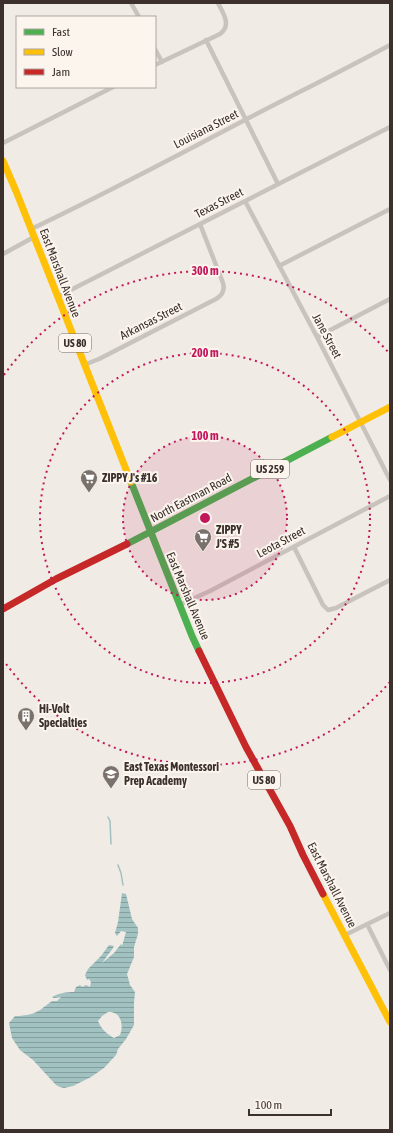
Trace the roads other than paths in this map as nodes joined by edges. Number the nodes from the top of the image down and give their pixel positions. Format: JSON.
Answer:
{"nodes":[{"id":1,"x":131,"y":3,"type":"edge"},
{"id":2,"x":218,"y":3,"type":"edge"},
{"id":3,"x":138,"y":16,"type":"edge"},
{"id":4,"x":206,"y":40,"type":"junction"},
{"id":5,"x":390,"y":45,"type":"edge"},
{"id":6,"x":156,"y":51,"type":"edge"},
{"id":7,"x":162,"y":62,"type":"junction"},
{"id":8,"x":156,"y":65,"type":"edge"},
{"id":9,"x":111,"y":88,"type":"edge"},
{"id":10,"x":246,"y":120,"type":"junction"},
{"id":11,"x":390,"y":127,"type":"edge"},
{"id":12,"x":3,"y":143,"type":"edge"},
{"id":13,"x":3,"y":161,"type":"edge"},
{"id":14,"x":278,"y":184,"type":"junction"},
{"id":15,"x":245,"y":201,"type":"junction"},
{"id":16,"x":390,"y":209,"type":"edge"},
{"id":17,"x":200,"y":224,"type":"junction"},
{"id":18,"x":31,"y":229,"type":"junction"},
{"id":19,"x":34,"y":237,"type":"junction"},
{"id":20,"x":3,"y":254,"type":"edge"},
{"id":21,"x":278,"y":266,"type":"junction"},
{"id":22,"x":57,"y":297,"type":"junction"},
{"id":23,"x":390,"y":300,"type":"edge"},
{"id":24,"x":317,"y":337,"type":"junction"},
{"id":25,"x":84,"y":365,"type":"junction"},
{"id":26,"x":390,"y":407,"type":"edge"},
{"id":27,"x":360,"y":422,"type":"junction"},
{"id":28,"x":390,"y":480,"type":"edge"},
{"id":29,"x":390,"y":496,"type":"edge"},
{"id":30,"x":150,"y":532,"type":"junction"},
{"id":31,"x":294,"y":547,"type":"junction"},
{"id":32,"x":390,"y":580,"type":"edge"},
{"id":33,"x":179,"y":605,"type":"junction"},
{"id":34,"x":3,"y":609,"type":"edge"},
{"id":35,"x":390,"y":913,"type":"edge"},
{"id":36,"x":367,"y":924,"type":"junction"},
{"id":37,"x":345,"y":935,"type":"junction"},
{"id":38,"x":390,"y":970,"type":"edge"},
{"id":39,"x":390,"y":1022,"type":"edge"}],
"edges":[{"from":1,"to":3,"type":"street"},
{"from":2,"to":4,"type":"street"},
{"from":4,"to":7,"type":"street"},
{"from":4,"to":10,"type":"street"},
{"from":5,"to":10,"type":"street","name":"Louisiana Street"},
{"from":6,"to":7,"type":"street"},
{"from":7,"to":8,"type":"street"},
{"from":9,"to":12,"type":"street"},
{"from":10,"to":14,"type":"street"},
{"from":10,"to":18,"type":"street","name":"Louisiana Street"},
{"from":11,"to":14,"type":"street","name":"Texas Street"},
{"from":13,"to":18,"type":"main road","name":"East Marshall Avenue","number":"US 80"},
{"from":14,"to":15,"type":"street","name":"Texas Street"},
{"from":15,"to":17,"type":"street","name":"Texas Street"},
{"from":15,"to":21,"type":"street","name":"Jane Street"},
{"from":16,"to":21,"type":"street"},
{"from":17,"to":22,"type":"street","name":"Texas Street"},
{"from":17,"to":25,"type":"street","name":"Arkansas Street"},
{"from":18,"to":19,"type":"main road","name":"East Marshall Avenue","number":"US 80"},
{"from":19,"to":20,"type":"street"},
{"from":19,"to":22,"type":"main road","name":"East Marshall Avenue","number":"US 80"},
{"from":21,"to":24,"type":"street","name":"Jane Street"},
{"from":22,"to":25,"type":"main road","name":"East Marshall Avenue","number":"US 80"},
{"from":23,"to":24,"type":"street"},
{"from":24,"to":27,"type":"street","name":"Jane Street"},
{"from":25,"to":30,"type":"main road","name":"East Marshall Avenue","number":"US 80"},
{"from":26,"to":27,"type":"main road","name":"North Eastman Road","number":"US 259"},
{"from":27,"to":28,"type":"street","name":"Jane Street"},
{"from":27,"to":30,"type":"main road","name":"North Eastman Road","number":"US 259"},
{"from":29,"to":31,"type":"street","name":"Leota Street"},
{"from":30,"to":33,"type":"main road","name":"East Marshall Avenue","number":"US 80"},
{"from":30,"to":34,"type":"main road","name":"North Eastman Road","number":"US 259"},
{"from":31,"to":32,"type":"street"},
{"from":31,"to":33,"type":"street","name":"Leota Street"},
{"from":33,"to":37,"type":"main road","name":"East Marshall Avenue","number":"US 80"},
{"from":35,"to":36,"type":"street"},
{"from":36,"to":37,"type":"street"},
{"from":36,"to":38,"type":"street"},
{"from":37,"to":39,"type":"main road","name":"East Marshall Avenue","number":"US 80"}]}
